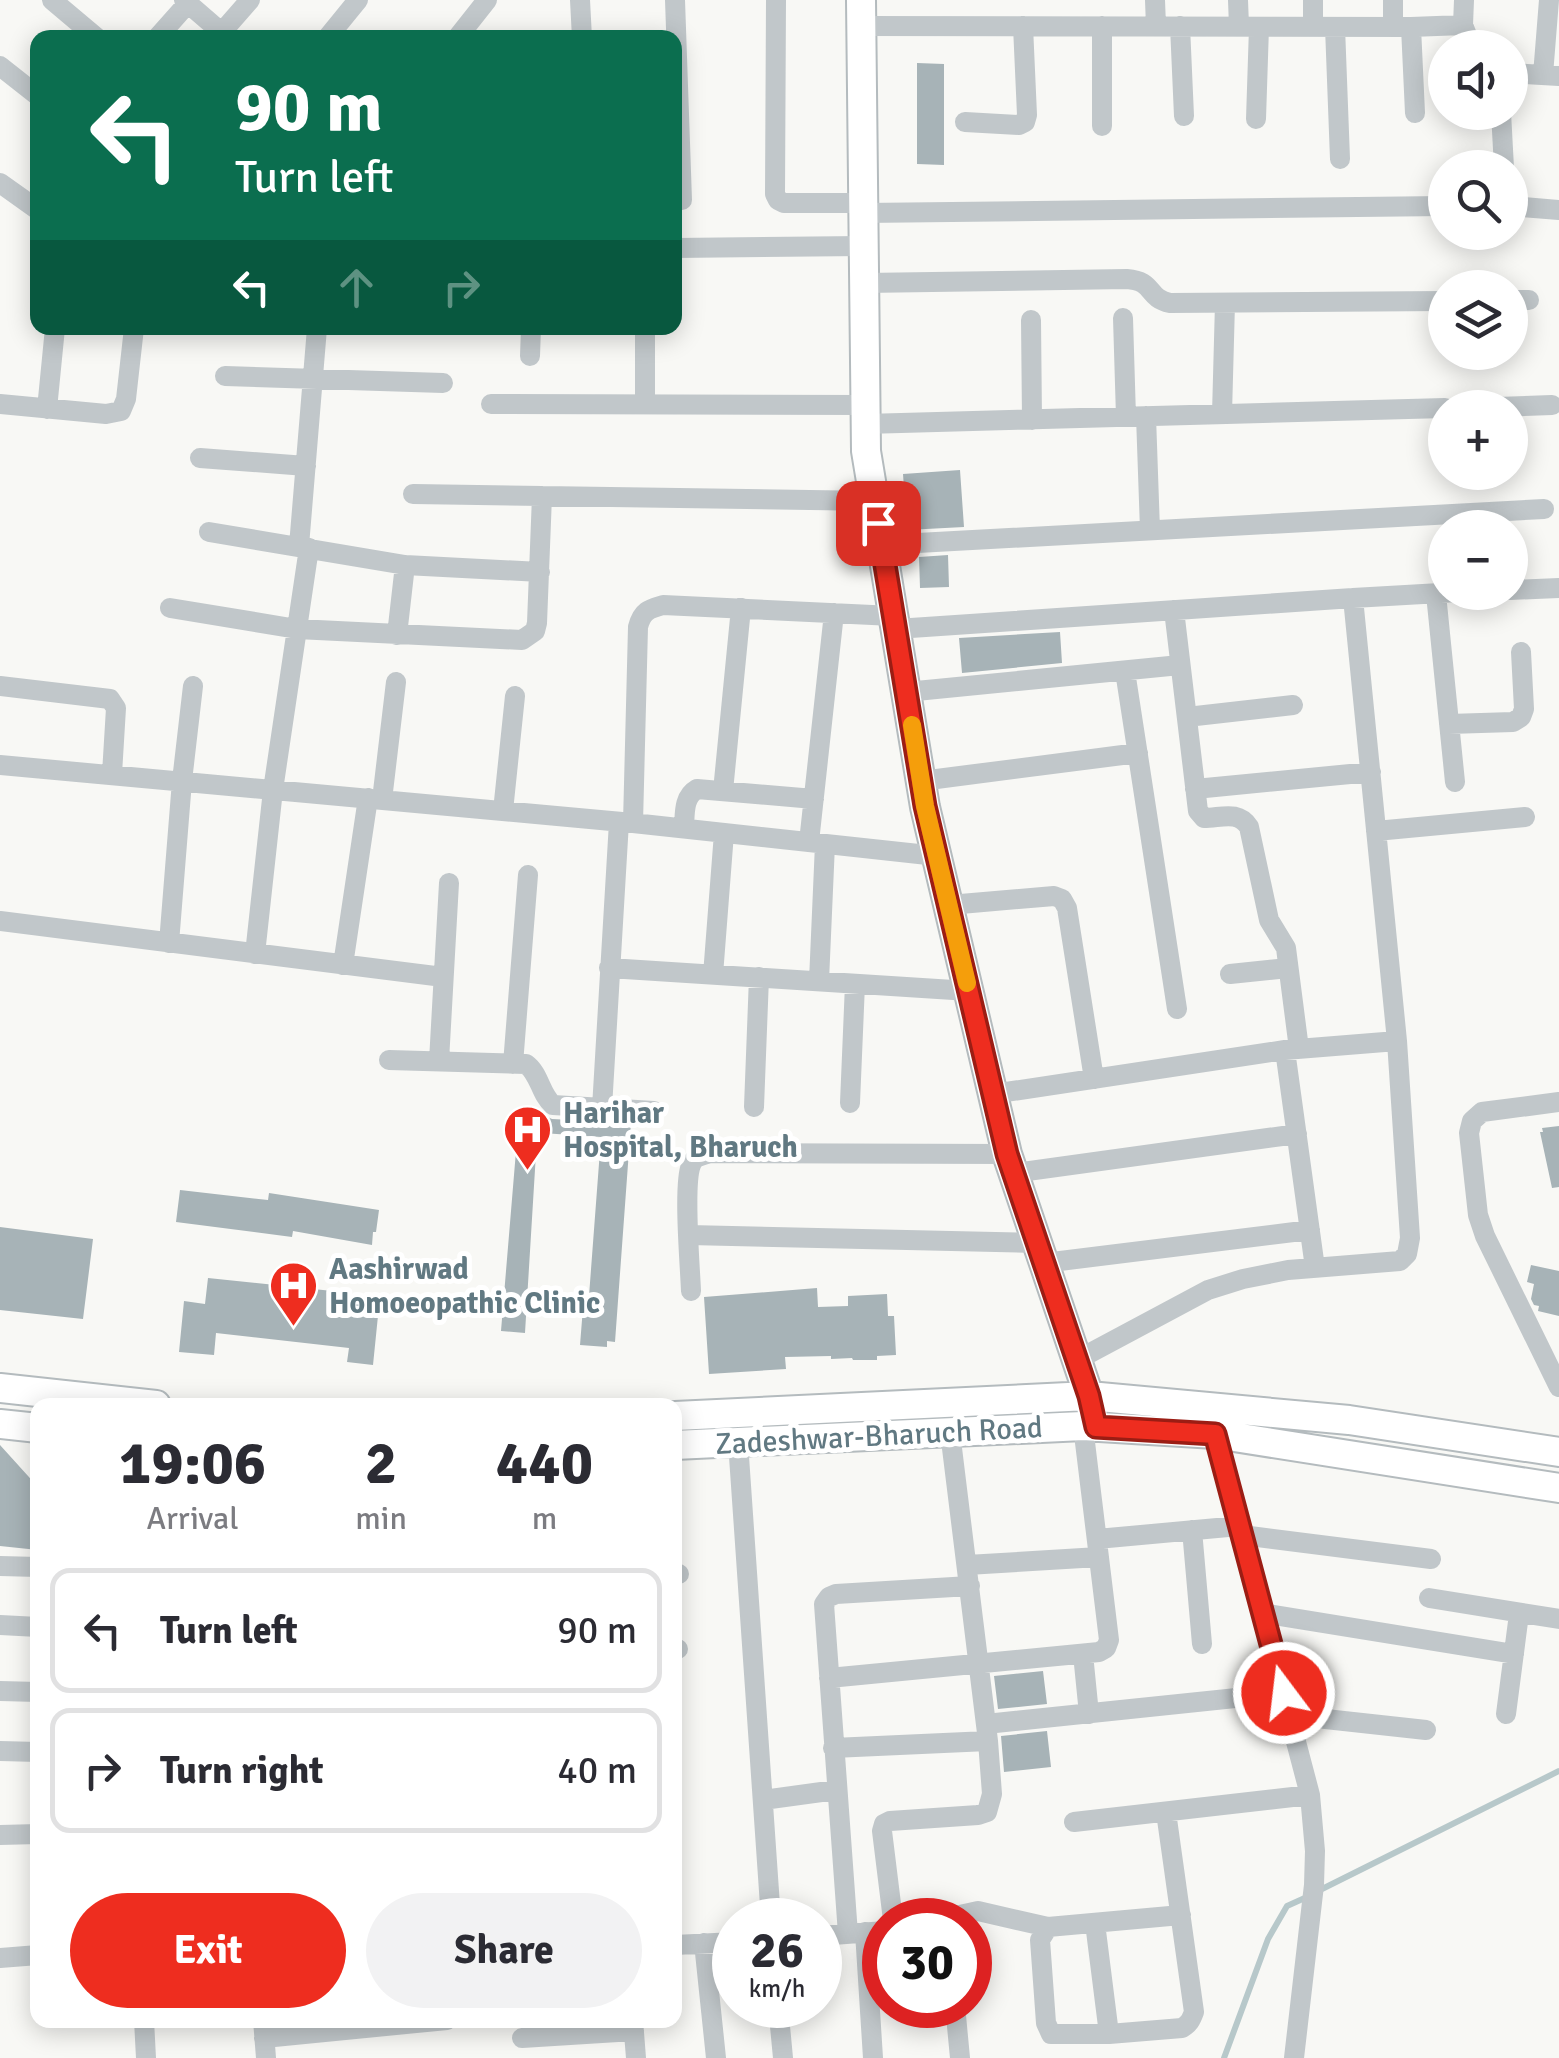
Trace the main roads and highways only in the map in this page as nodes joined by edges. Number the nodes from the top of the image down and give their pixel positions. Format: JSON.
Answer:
{"nodes":[{"id":1,"x":861,"y":13,"type":"edge"},
{"id":2,"x":0,"y":1388,"type":"edge"},
{"id":3,"x":1089,"y":1396,"type":"junction"},
{"id":4,"x":92,"y":1398,"type":"edge"},
{"id":5,"x":682,"y":1416,"type":"edge"},
{"id":6,"x":0,"y":1424,"type":"edge"},
{"id":7,"x":30,"y":1427,"type":"edge"},
{"id":8,"x":1089,"y":1427,"type":"junction"},
{"id":9,"x":682,"y":1444,"type":"edge"},
{"id":10,"x":1559,"y":1452,"type":"edge"},
{"id":11,"x":1559,"y":1488,"type":"edge"}],
"edges":[{"from":1,"to":3,"type":"main road"},
{"from":2,"to":4,"type":"main road"},
{"from":3,"to":5,"type":"main road","name":"Zadeshwar-Bharuch Road"},
{"from":3,"to":8,"type":"main road"},
{"from":3,"to":10,"type":"main road","name":"Zadeshwar-Bharuch Road"},
{"from":6,"to":7,"type":"main road"},
{"from":8,"to":9,"type":"main road","name":"Zadeshwar-Bharuch Road"},
{"from":8,"to":11,"type":"main road","name":"Zadeshwar-Bharuch Road"}]}
